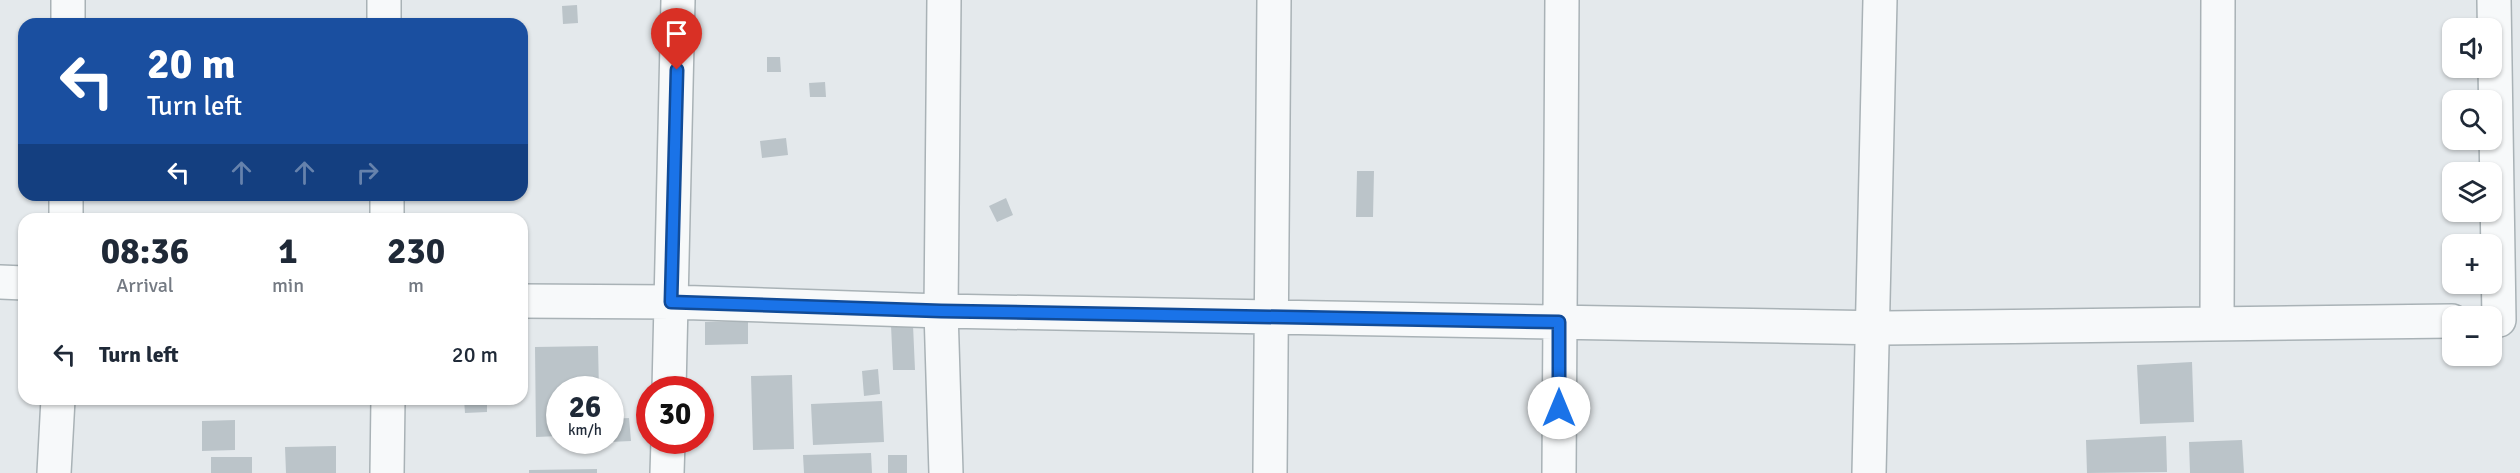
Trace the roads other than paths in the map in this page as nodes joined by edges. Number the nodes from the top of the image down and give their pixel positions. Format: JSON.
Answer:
{"nodes":[{"id":1,"x":68,"y":0,"type":"edge"},
{"id":2,"x":384,"y":0,"type":"edge"},
{"id":3,"x":678,"y":0,"type":"edge"},
{"id":4,"x":944,"y":0,"type":"edge"},
{"id":5,"x":1274,"y":0,"type":"edge"},
{"id":6,"x":1562,"y":0,"type":"edge"},
{"id":7,"x":1880,"y":0,"type":"edge"},
{"id":8,"x":2218,"y":0,"type":"edge"},
{"id":9,"x":2494,"y":0,"type":"edge"},
{"id":10,"x":68,"y":18,"type":"edge"},
{"id":11,"x":384,"y":18,"type":"edge"},
{"id":12,"x":0,"y":282,"type":"edge"},
{"id":13,"x":18,"y":283,"type":"edge"},
{"id":14,"x":528,"y":301,"type":"edge"},
{"id":15,"x":671,"y":302,"type":"junction"},
{"id":16,"x":941,"y":311,"type":"junction"},
{"id":17,"x":1271,"y":317,"type":"junction"},
{"id":18,"x":2504,"y":320,"type":"edge"},
{"id":19,"x":2442,"y":321,"type":"edge"},
{"id":20,"x":1559,"y":322,"type":"junction"},
{"id":21,"x":2217,"y":324,"type":"junction"},
{"id":22,"x":1873,"y":327,"type":"junction"},
{"id":23,"x":669,"y":376,"type":"edge"},
{"id":24,"x":58,"y":405,"type":"edge"},
{"id":25,"x":388,"y":405,"type":"edge"},
{"id":26,"x":668,"y":454,"type":"edge"},
{"id":27,"x":54,"y":473,"type":"edge"},
{"id":28,"x":387,"y":473,"type":"edge"},
{"id":29,"x":667,"y":473,"type":"edge"},
{"id":30,"x":946,"y":473,"type":"edge"},
{"id":31,"x":1270,"y":473,"type":"edge"},
{"id":32,"x":1558,"y":473,"type":"edge"},
{"id":33,"x":1869,"y":473,"type":"edge"}],
"edges":[{"from":1,"to":10,"type":"street"},
{"from":2,"to":11,"type":"street"},
{"from":3,"to":15,"type":"street"},
{"from":4,"to":16,"type":"street"},
{"from":5,"to":17,"type":"street"},
{"from":6,"to":20,"type":"street"},
{"from":7,"to":22,"type":"street"},
{"from":8,"to":21,"type":"street"},
{"from":9,"to":18,"type":"street"},
{"from":12,"to":13,"type":"street"},
{"from":14,"to":15,"type":"street"},
{"from":15,"to":16,"type":"street"},
{"from":15,"to":23,"type":"street"},
{"from":16,"to":17,"type":"street"},
{"from":16,"to":30,"type":"street"},
{"from":17,"to":20,"type":"street"},
{"from":17,"to":31,"type":"street"},
{"from":19,"to":21,"type":"street"},
{"from":20,"to":22,"type":"street"},
{"from":20,"to":32,"type":"street"},
{"from":21,"to":22,"type":"street"},
{"from":22,"to":33,"type":"street"},
{"from":24,"to":27,"type":"street"},
{"from":25,"to":28,"type":"street"},
{"from":26,"to":29,"type":"street"}]}
